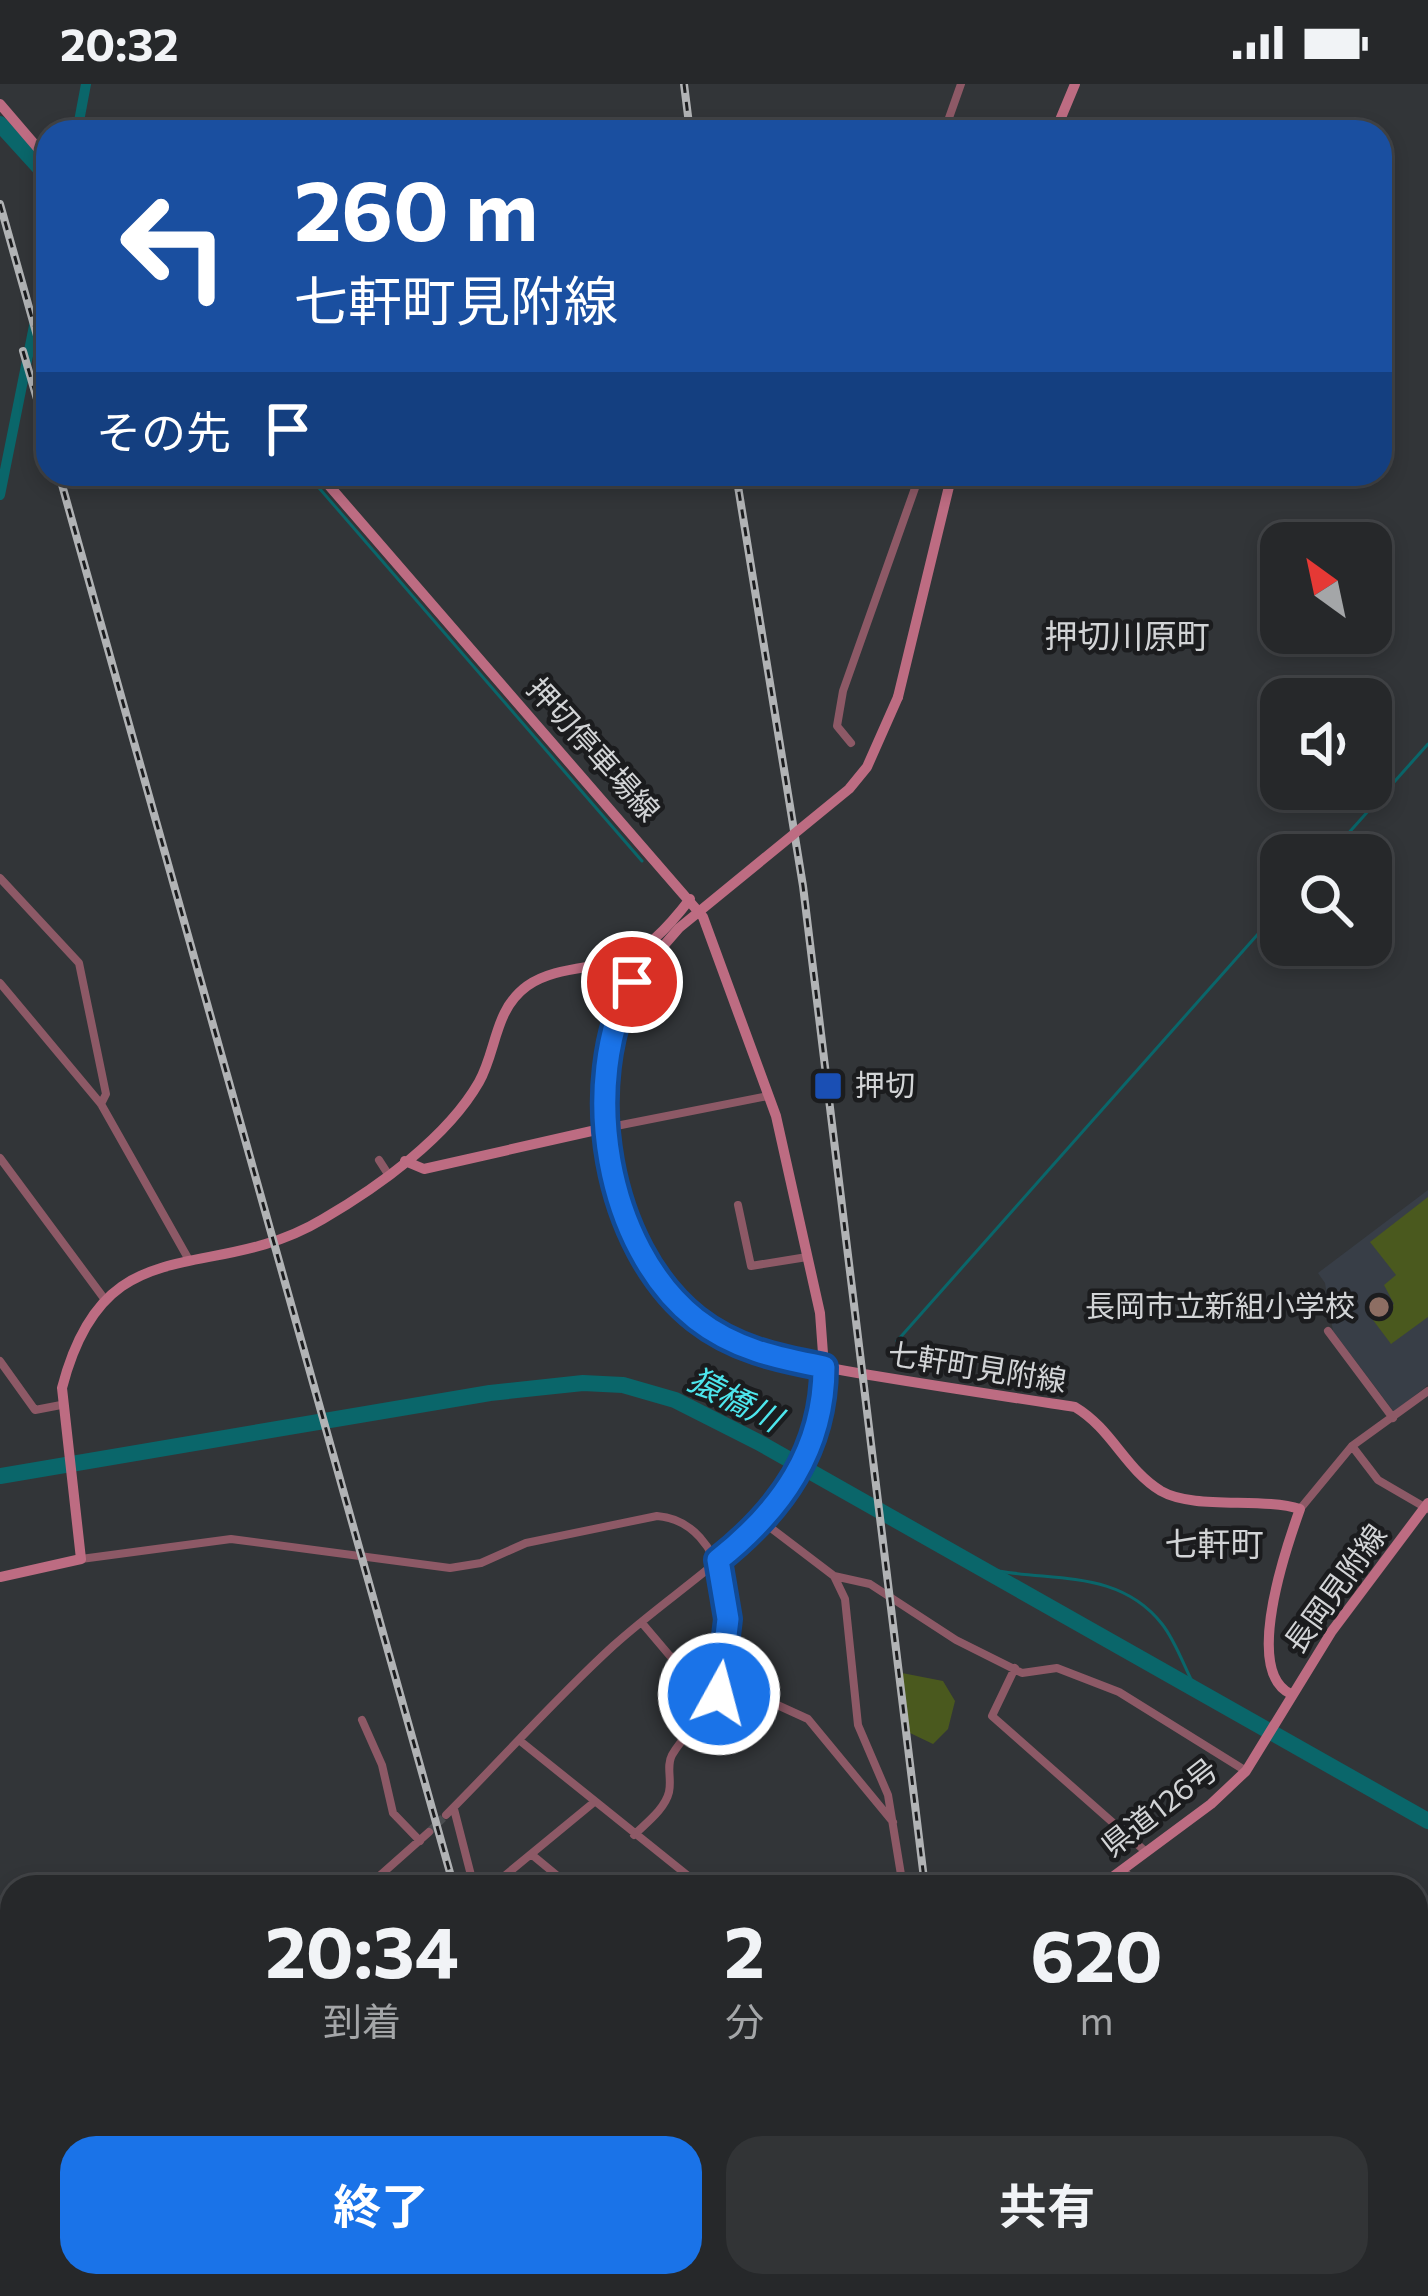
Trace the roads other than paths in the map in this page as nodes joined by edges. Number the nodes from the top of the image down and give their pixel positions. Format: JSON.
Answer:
{"nodes":[{"id":1,"x":961,"y":84,"type":"edge"},
{"id":2,"x":1073,"y":85,"type":"edge"},
{"id":3,"x":0,"y":104,"type":"edge"},
{"id":4,"x":948,"y":120,"type":"edge"},
{"id":5,"x":1060,"y":120,"type":"edge"},
{"id":6,"x":36,"y":146,"type":"edge"},
{"id":7,"x":330,"y":486,"type":"edge"},
{"id":8,"x":916,"y":486,"type":"edge"},
{"id":9,"x":949,"y":486,"type":"edge"},
{"id":10,"x":851,"y":743,"type":"dead end"},
{"id":11,"x":0,"y":878,"type":"edge"},
{"id":12,"x":690,"y":899,"type":"junction"},
{"id":13,"x":0,"y":983,"type":"edge"},
{"id":14,"x":770,"y":1095,"type":"junction"},
{"id":15,"x":101,"y":1104,"type":"junction"},
{"id":16,"x":605,"y":1129,"type":"junction"},
{"id":17,"x":0,"y":1158,"type":"edge"},
{"id":18,"x":379,"y":1160,"type":"dead end"},
{"id":19,"x":405,"y":1161,"type":"junction"},
{"id":20,"x":388,"y":1174,"type":"junction"},
{"id":21,"x":738,"y":1205,"type":"dead end"},
{"id":22,"x":807,"y":1257,"type":"junction"},
{"id":23,"x":189,"y":1261,"type":"junction"},
{"id":24,"x":103,"y":1297,"type":"junction"},
{"id":25,"x":1328,"y":1331,"type":"dead end"},
{"id":26,"x":0,"y":1361,"type":"edge"},
{"id":27,"x":824,"y":1367,"type":"junction"},
{"id":28,"x":1428,"y":1391,"type":"edge"},
{"id":29,"x":61,"y":1406,"type":"junction"},
{"id":30,"x":1394,"y":1418,"type":"junction"},
{"id":31,"x":1352,"y":1446,"type":"junction"},
{"id":32,"x":1427,"y":1506,"type":"edge"},
{"id":33,"x":1300,"y":1508,"type":"junction"},
{"id":34,"x":764,"y":1522,"type":"junction"},
{"id":35,"x":81,"y":1559,"type":"junction"},
{"id":36,"x":718,"y":1560,"type":"junction"},
{"id":37,"x":0,"y":1576,"type":"edge"},
{"id":38,"x":834,"y":1576,"type":"junction"},
{"id":39,"x":642,"y":1623,"type":"junction"},
{"id":40,"x":1015,"y":1668,"type":"junction"},
{"id":41,"x":725,"y":1679,"type":"junction"},
{"id":42,"x":1290,"y":1699,"type":"junction"},
{"id":43,"x":362,"y":1720,"type":"dead end"},
{"id":44,"x":519,"y":1739,"type":"junction"},
{"id":45,"x":1248,"y":1768,"type":"junction"},
{"id":46,"x":593,"y":1803,"type":"junction"},
{"id":47,"x":894,"y":1823,"type":"junction"},
{"id":48,"x":429,"y":1832,"type":"tunnel mouth"},
{"id":49,"x":634,"y":1835,"type":"junction"},
{"id":50,"x":420,"y":1841,"type":"junction"},
{"id":51,"x":1145,"y":1851,"type":"junction"},
{"id":52,"x":531,"y":1854,"type":"junction"},
{"id":53,"x":1121,"y":1870,"type":"junction"},
{"id":54,"x":381,"y":1875,"type":"edge"},
{"id":55,"x":470,"y":1875,"type":"edge"},
{"id":56,"x":506,"y":1875,"type":"edge"},
{"id":57,"x":556,"y":1875,"type":"edge"},
{"id":58,"x":686,"y":1875,"type":"edge"},
{"id":59,"x":901,"y":1875,"type":"edge"},
{"id":60,"x":1115,"y":1875,"type":"edge"},
{"id":61,"x":1127,"y":1875,"type":"edge"}],
"edges":[{"from":1,"to":4,"type":"street"},
{"from":2,"to":5,"type":"main road"},
{"from":3,"to":6,"type":"main road"},
{"from":7,"to":12,"type":"main road","name":"押切停車場線"},
{"from":8,"to":10,"type":"street"},
{"from":9,"to":16,"type":"main road","name":"七軒町見附線","bridge":true},
{"from":11,"to":15,"type":"street"},
{"from":12,"to":14,"type":"main road","name":"押切停車場線"},
{"from":12,"to":19,"type":"main road"},
{"from":13,"to":15,"type":"street"},
{"from":14,"to":16,"type":"street"},
{"from":14,"to":22,"type":"main road","name":"押切停車場線"},
{"from":15,"to":23,"type":"street"},
{"from":16,"to":19,"type":"main road"},
{"from":16,"to":27,"type":"main road","name":"七軒町見附線"},
{"from":17,"to":24,"type":"street"},
{"from":18,"to":20,"type":"street"},
{"from":19,"to":20,"type":"main road"},
{"from":20,"to":23,"type":"main road"},
{"from":21,"to":22,"type":"street"},
{"from":22,"to":27,"type":"main road","name":"押切停車場線"},
{"from":23,"to":24,"type":"main road"},
{"from":24,"to":29,"type":"main road"},
{"from":25,"to":30,"type":"street"},
{"from":26,"to":29,"type":"street"},
{"from":27,"to":33,"type":"main road","name":"七軒町見附線"},
{"from":27,"to":34,"type":"street"},
{"from":28,"to":30,"type":"street"},
{"from":29,"to":35,"type":"main road"},
{"from":30,"to":31,"type":"street"},
{"from":31,"to":32,"type":"street"},
{"from":31,"to":33,"type":"street"},
{"from":32,"to":42,"type":"main road","name":"長岡見附線"},
{"from":33,"to":42,"type":"main road"},
{"from":34,"to":36,"type":"street"},
{"from":34,"to":38,"type":"street"},
{"from":35,"to":36,"type":"street"},
{"from":35,"to":37,"type":"main road"},
{"from":36,"to":39,"type":"street"},
{"from":36,"to":41,"type":"street"},
{"from":38,"to":40,"type":"street"},
{"from":38,"to":47,"type":"street"},
{"from":39,"to":41,"type":"street"},
{"from":39,"to":44,"type":"street"},
{"from":40,"to":45,"type":"street"},
{"from":40,"to":51,"type":"street"},
{"from":41,"to":47,"type":"street"},
{"from":41,"to":49,"type":"street"},
{"from":42,"to":45,"type":"main road","name":"長岡見附線"},
{"from":43,"to":50,"type":"street"},
{"from":44,"to":46,"type":"street"},
{"from":44,"to":55,"type":"street"},
{"from":45,"to":51,"type":"main road","name":"県道126号"},
{"from":46,"to":49,"type":"street"},
{"from":46,"to":52,"type":"street"},
{"from":47,"to":59,"type":"street"},
{"from":48,"to":50,"type":"street"},
{"from":49,"to":58,"type":"street"},
{"from":50,"to":54,"type":"street"},
{"from":51,"to":53,"type":"main road","name":"県道126号"},
{"from":52,"to":56,"type":"street"},
{"from":52,"to":57,"type":"street"},
{"from":53,"to":60,"type":"main road","name":"県道126号"},
{"from":53,"to":61,"type":"street"}]}
